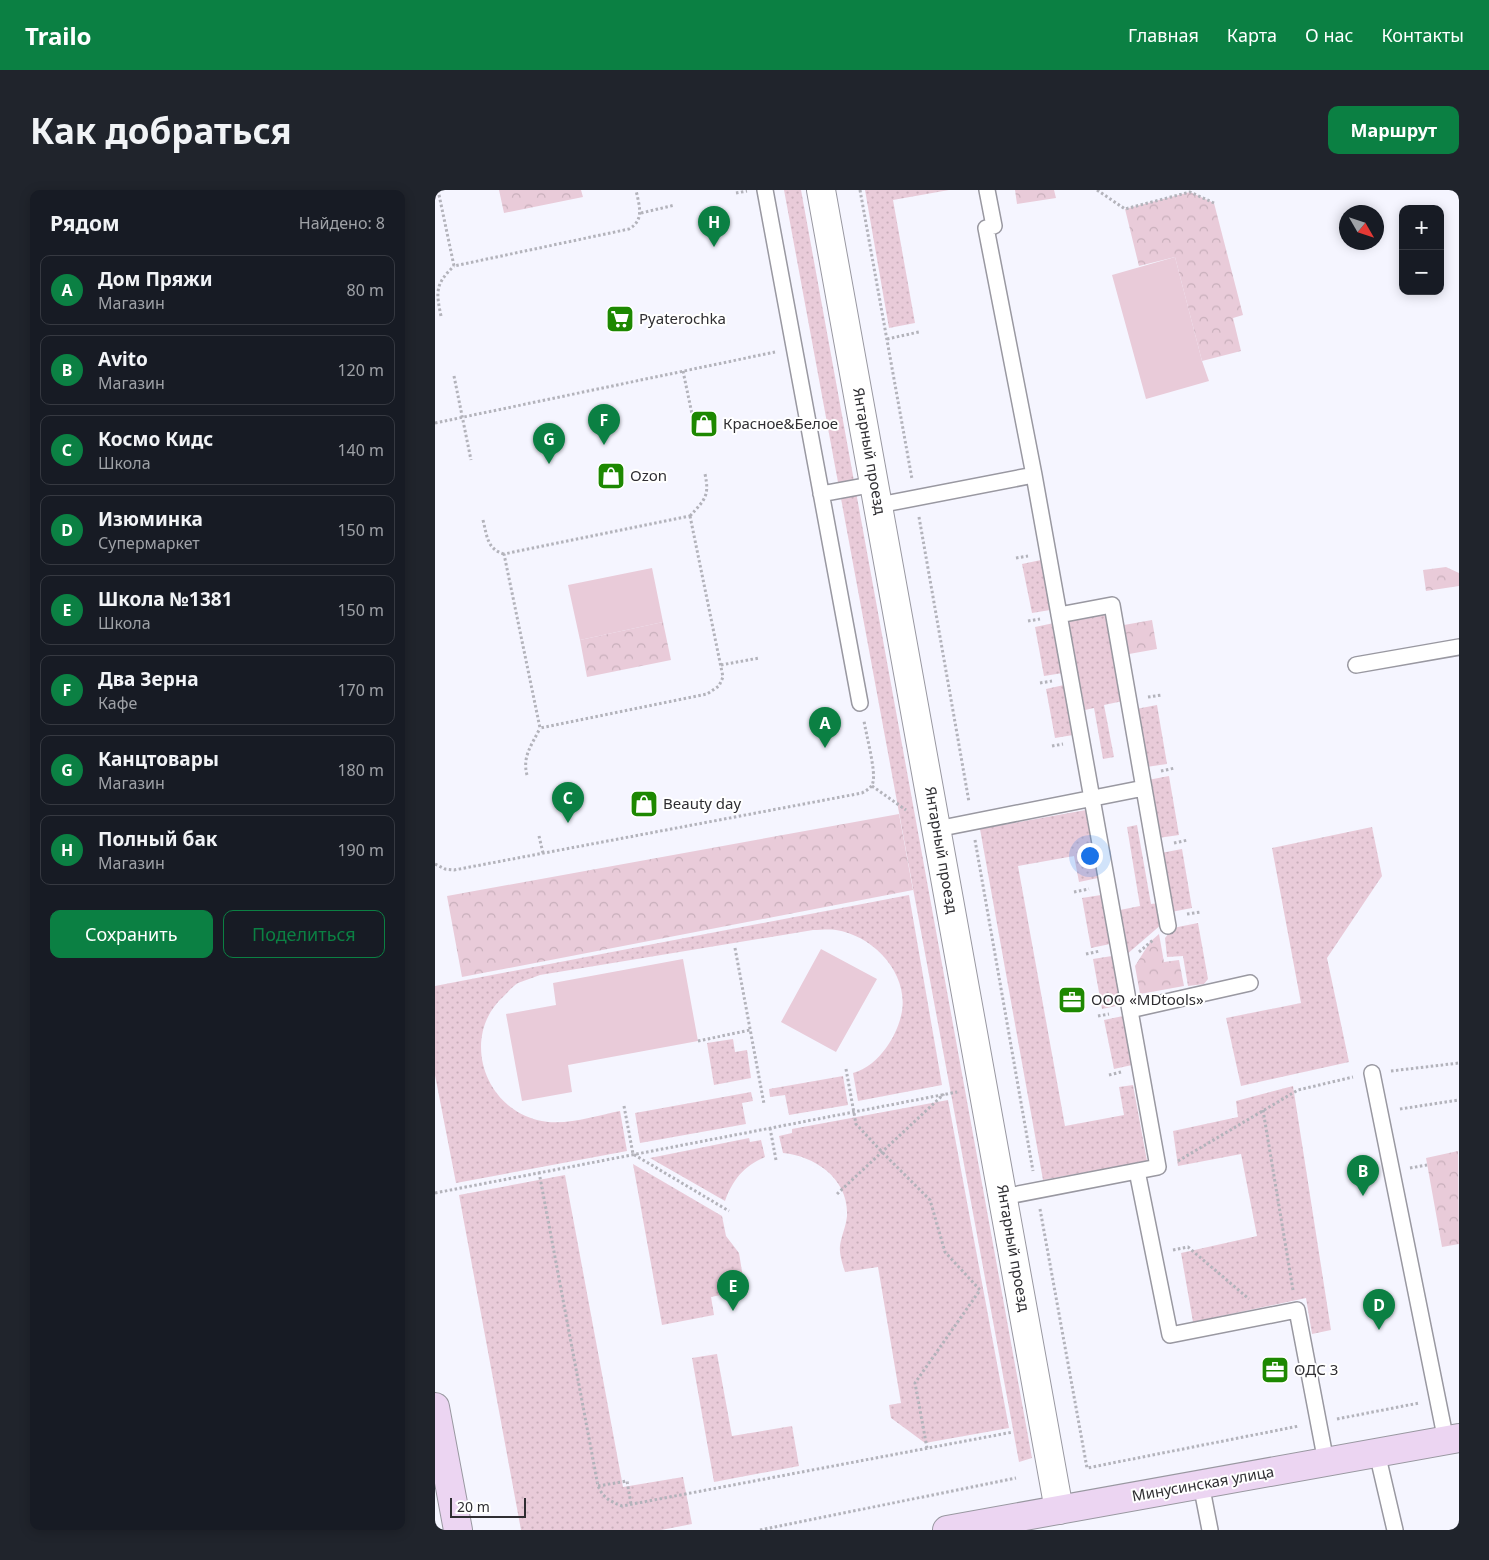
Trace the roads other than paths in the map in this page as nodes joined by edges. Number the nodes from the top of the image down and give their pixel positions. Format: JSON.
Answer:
{"nodes":[{"id":1,"x":765,"y":190,"type":"edge"},
{"id":2,"x":821,"y":190,"type":"edge"},
{"id":3,"x":987,"y":190,"type":"edge"},
{"id":4,"x":1034,"y":475,"type":"junction"},
{"id":5,"x":821,"y":494,"type":"junction"},
{"id":6,"x":877,"y":494,"type":"junction"},
{"id":7,"x":1059,"y":616,"type":"junction"},
{"id":8,"x":1459,"y":647,"type":"edge"},
{"id":9,"x":1356,"y":665,"type":"dead end"},
{"id":10,"x":861,"y":703,"type":"road end"},
{"id":11,"x":1144,"y":788,"type":"junction"},
{"id":12,"x":1092,"y":797,"type":"junction"},
{"id":13,"x":937,"y":829,"type":"junction"},
{"id":14,"x":1168,"y":926,"type":"road end"},
{"id":15,"x":1250,"y":983,"type":"dead end"},
{"id":16,"x":1130,"y":1010,"type":"junction"},
{"id":17,"x":1372,"y":1073,"type":"road end"},
{"id":18,"x":1137,"y":1171,"type":"junction"},
{"id":19,"x":1003,"y":1197,"type":"junction"},
{"id":20,"x":435,"y":1406,"type":"edge"},
{"id":21,"x":1452,"y":1439,"type":"edge"},
{"id":22,"x":1377,"y":1453,"type":"junction"},
{"id":23,"x":1326,"y":1462,"type":"junction"},
{"id":24,"x":440,"y":1464,"type":"edge"},
{"id":25,"x":1201,"y":1484,"type":"junction"},
{"id":26,"x":1059,"y":1510,"type":"junction"},
{"id":27,"x":458,"y":1530,"type":"edge"},
{"id":28,"x":947,"y":1530,"type":"edge"},
{"id":29,"x":1210,"y":1530,"type":"edge"},
{"id":30,"x":1395,"y":1530,"type":"edge"}],
"edges":[{"from":1,"to":5,"type":"lane"},
{"from":2,"to":6,"type":"street","name":"Янтарный проезд"},
{"from":3,"to":4,"type":"lane"},
{"from":4,"to":6,"type":"lane"},
{"from":4,"to":7,"type":"lane"},
{"from":5,"to":6,"type":"lane"},
{"from":5,"to":10,"type":"lane"},
{"from":6,"to":13,"type":"street","name":"Янтарный проезд"},
{"from":7,"to":11,"type":"lane"},
{"from":7,"to":12,"type":"lane"},
{"from":8,"to":9,"type":"lane"},
{"from":11,"to":12,"type":"lane"},
{"from":11,"to":14,"type":"lane"},
{"from":12,"to":13,"type":"lane"},
{"from":12,"to":16,"type":"lane"},
{"from":13,"to":19,"type":"street","name":"Янтарный проезд"},
{"from":15,"to":16,"type":"lane"},
{"from":16,"to":18,"type":"lane"},
{"from":17,"to":21,"type":"lane"},
{"from":18,"to":19,"type":"lane"},
{"from":18,"to":23,"type":"lane"},
{"from":19,"to":26,"type":"street","name":"Янтарный проезд"},
{"from":20,"to":24,"type":"street"},
{"from":21,"to":22,"type":"street","name":"Минусинская улица"},
{"from":22,"to":23,"type":"street","name":"Минусинская улица"},
{"from":22,"to":30,"type":"lane"},
{"from":23,"to":25,"type":"street","name":"Минусинская улица"},
{"from":24,"to":27,"type":"street"},
{"from":25,"to":26,"type":"street","name":"Минусинская улица"},
{"from":25,"to":29,"type":"lane"},
{"from":26,"to":28,"type":"street","name":"Минусинская улица"}]}
